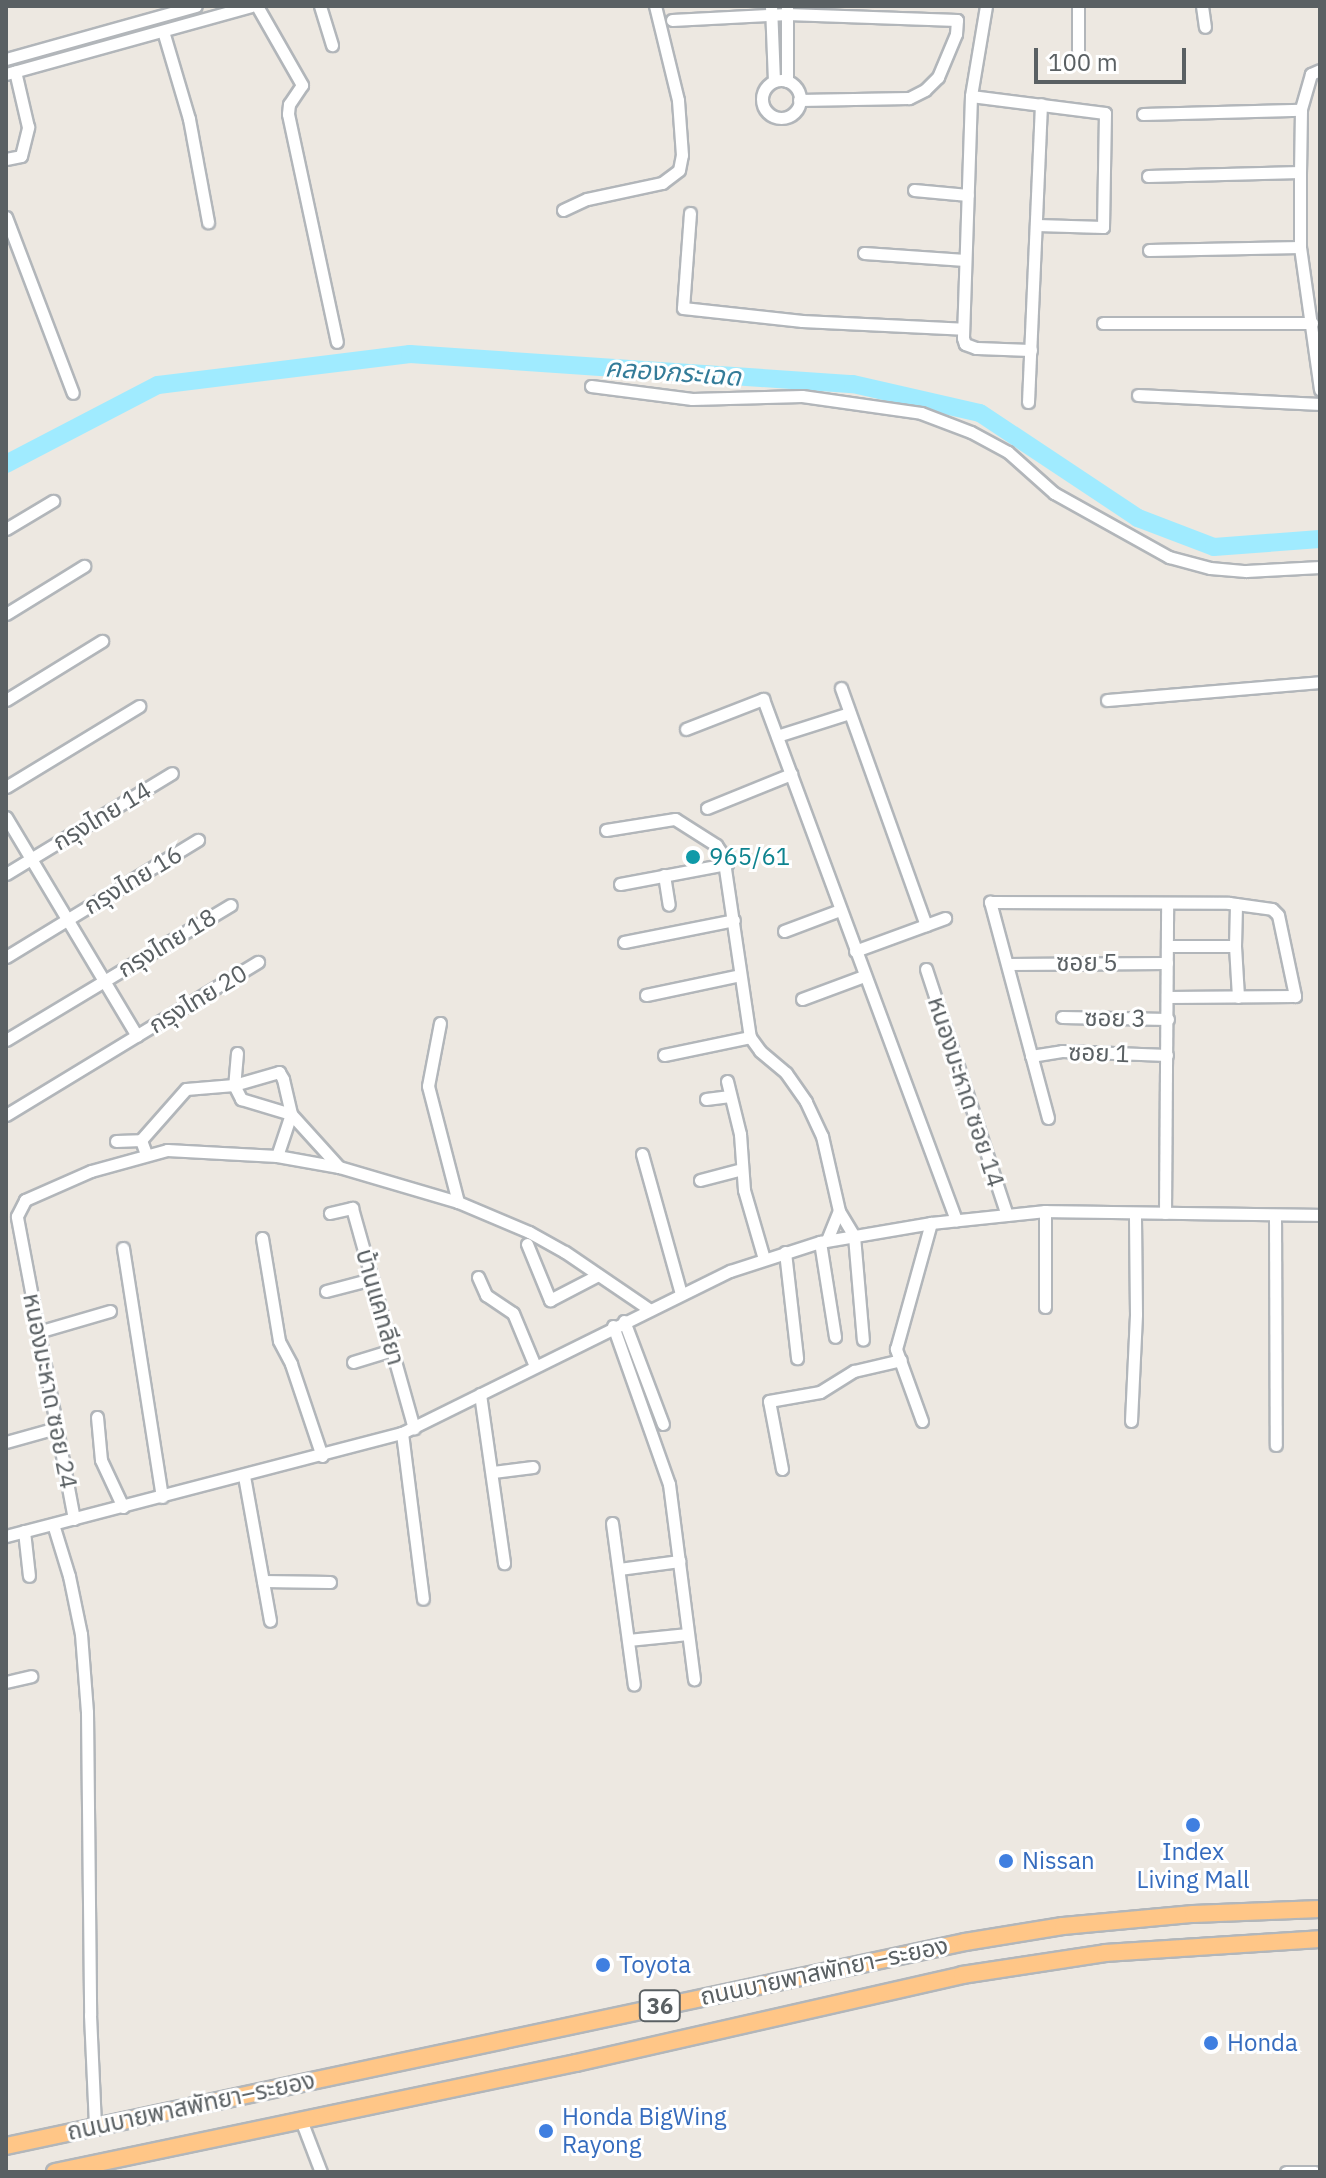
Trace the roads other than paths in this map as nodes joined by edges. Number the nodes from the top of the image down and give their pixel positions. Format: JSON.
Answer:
{"nodes":[{"id":1,"x":196,"y":6,"type":"edge"},
{"id":2,"x":251,"y":6,"type":"edge"},
{"id":3,"x":257,"y":6,"type":"edge"},
{"id":4,"x":320,"y":6,"type":"edge"},
{"id":5,"x":655,"y":6,"type":"edge"},
{"id":6,"x":986,"y":6,"type":"edge"},
{"id":7,"x":1078,"y":6,"type":"edge"},
{"id":8,"x":1202,"y":6,"type":"edge"},
{"id":9,"x":772,"y":10,"type":"edge"},
{"id":10,"x":787,"y":10,"type":"edge"},
{"id":11,"x":156,"y":11,"type":"edge"},
{"id":12,"x":672,"y":20,"type":"dead end"},
{"id":13,"x":1205,"y":27,"type":"dead end"},
{"id":14,"x":163,"y":31,"type":"junction"},
{"id":15,"x":332,"y":45,"type":"dead end"},
{"id":16,"x":38,"y":50,"type":"junction"},
{"id":17,"x":1078,"y":50,"type":"dead end"},
{"id":18,"x":6,"y":59,"type":"edge"},
{"id":19,"x":42,"y":64,"type":"junction"},
{"id":20,"x":1320,"y":70,"type":"edge"},
{"id":21,"x":10,"y":73,"type":"edge"},
{"id":22,"x":774,"y":81,"type":"junction"},
{"id":23,"x":787,"y":81,"type":"junction"},
{"id":24,"x":971,"y":96,"type":"junction"},
{"id":25,"x":799,"y":100,"type":"junction"},
{"id":26,"x":1041,"y":104,"type":"junction"},
{"id":27,"x":1301,"y":110,"type":"junction"},
{"id":28,"x":1143,"y":114,"type":"dead end"},
{"id":29,"x":6,"y":159,"type":"edge"},
{"id":30,"x":1300,"y":172,"type":"junction"},
{"id":31,"x":1148,"y":176,"type":"dead end"},
{"id":32,"x":914,"y":190,"type":"dead end"},
{"id":33,"x":968,"y":195,"type":"junction"},
{"id":34,"x":563,"y":210,"type":"dead end"},
{"id":35,"x":690,"y":213,"type":"dead end"},
{"id":36,"x":6,"y":217,"type":"edge"},
{"id":37,"x":208,"y":222,"type":"dead end"},
{"id":38,"x":1037,"y":225,"type":"junction"},
{"id":39,"x":1300,"y":247,"type":"junction"},
{"id":40,"x":1149,"y":250,"type":"dead end"},
{"id":41,"x":864,"y":253,"type":"dead end"},
{"id":42,"x":965,"y":260,"type":"junction"},
{"id":43,"x":1103,"y":323,"type":"dead end"},
{"id":44,"x":1312,"y":323,"type":"junction"},
{"id":45,"x":963,"y":329,"type":"junction"},
{"id":46,"x":337,"y":342,"type":"dead end"},
{"id":47,"x":1031,"y":350,"type":"junction"},
{"id":48,"x":591,"y":386,"type":"dead end"},
{"id":49,"x":1320,"y":390,"type":"edge"},
{"id":50,"x":73,"y":393,"type":"dead end"},
{"id":51,"x":1138,"y":395,"type":"dead end"},
{"id":52,"x":1028,"y":402,"type":"dead end"},
{"id":53,"x":1320,"y":404,"type":"edge"},
{"id":54,"x":53,"y":501,"type":"dead end"},
{"id":55,"x":6,"y":529,"type":"edge"},
{"id":56,"x":84,"y":566,"type":"dead end"},
{"id":57,"x":1320,"y":567,"type":"edge"},
{"id":58,"x":6,"y":614,"type":"edge"},
{"id":59,"x":102,"y":641,"type":"dead end"},
{"id":60,"x":1320,"y":682,"type":"edge"},
{"id":61,"x":841,"y":688,"type":"dead end"},
{"id":62,"x":6,"y":700,"type":"edge"},
{"id":63,"x":1107,"y":700,"type":"dead end"},
{"id":64,"x":139,"y":706,"type":"dead end"},
{"id":65,"x":849,"y":713,"type":"junction"},
{"id":66,"x":686,"y":729,"type":"dead end"},
{"id":67,"x":777,"y":736,"type":"junction"},
{"id":68,"x":172,"y":773,"type":"dead end"},
{"id":69,"x":791,"y":774,"type":"junction"},
{"id":70,"x":6,"y":787,"type":"edge"},
{"id":71,"x":707,"y":808,"type":"dead end"},
{"id":72,"x":6,"y":817,"type":"edge"},
{"id":73,"x":606,"y":830,"type":"dead end"},
{"id":74,"x":198,"y":840,"type":"dead end"},
{"id":75,"x":31,"y":859,"type":"junction"},
{"id":76,"x":727,"y":864,"type":"junction"},
{"id":77,"x":6,"y":874,"type":"edge"},
{"id":78,"x":664,"y":875,"type":"junction"},
{"id":79,"x":620,"y":884,"type":"dead end"},
{"id":80,"x":1167,"y":903,"type":"junction"},
{"id":81,"x":1236,"y":904,"type":"junction"},
{"id":82,"x":231,"y":905,"type":"dead end"},
{"id":83,"x":669,"y":905,"type":"dead end"},
{"id":84,"x":840,"y":910,"type":"junction"},
{"id":85,"x":945,"y":918,"type":"dead end"},
{"id":86,"x":67,"y":919,"type":"junction"},
{"id":87,"x":734,"y":920,"type":"junction"},
{"id":88,"x":926,"y":925,"type":"junction"},
{"id":89,"x":784,"y":931,"type":"dead end"},
{"id":90,"x":624,"y":942,"type":"dead end"},
{"id":91,"x":1167,"y":946,"type":"junction"},
{"id":92,"x":1235,"y":946,"type":"junction"},
{"id":93,"x":855,"y":951,"type":"junction"},
{"id":94,"x":6,"y":957,"type":"edge"},
{"id":95,"x":258,"y":962,"type":"dead end"},
{"id":96,"x":1167,"y":963,"type":"junction"},
{"id":97,"x":1008,"y":964,"type":"junction"},
{"id":98,"x":926,"y":969,"type":"dead end"},
{"id":99,"x":740,"y":975,"type":"junction"},
{"id":100,"x":864,"y":976,"type":"junction"},
{"id":101,"x":103,"y":981,"type":"junction"},
{"id":102,"x":646,"y":995,"type":"dead end"},
{"id":103,"x":1168,"y":997,"type":"junction"},
{"id":104,"x":1238,"y":997,"type":"junction"},
{"id":105,"x":802,"y":999,"type":"dead end"},
{"id":106,"x":1062,"y":1017,"type":"dead end"},
{"id":107,"x":1168,"y":1019,"type":"junction"},
{"id":108,"x":440,"y":1023,"type":"dead end"},
{"id":109,"x":137,"y":1036,"type":"junction"},
{"id":110,"x":750,"y":1037,"type":"junction"},
{"id":111,"x":6,"y":1040,"type":"edge"},
{"id":112,"x":237,"y":1053,"type":"dead end"},
{"id":113,"x":664,"y":1055,"type":"dead end"},
{"id":114,"x":1167,"y":1055,"type":"junction"},
{"id":115,"x":1031,"y":1056,"type":"junction"},
{"id":116,"x":727,"y":1081,"type":"dead end"},
{"id":117,"x":234,"y":1085,"type":"junction"},
{"id":118,"x":730,"y":1096,"type":"junction"},
{"id":119,"x":706,"y":1099,"type":"dead end"},
{"id":120,"x":291,"y":1114,"type":"junction"},
{"id":121,"x":6,"y":1115,"type":"edge"},
{"id":122,"x":1048,"y":1118,"type":"dead end"},
{"id":123,"x":141,"y":1140,"type":"junction"},
{"id":124,"x":116,"y":1141,"type":"dead end"},
{"id":125,"x":146,"y":1154,"type":"junction"},
{"id":126,"x":642,"y":1154,"type":"dead end"},
{"id":127,"x":277,"y":1156,"type":"junction"},
{"id":128,"x":339,"y":1167,"type":"junction"},
{"id":129,"x":742,"y":1169,"type":"junction"},
{"id":130,"x":700,"y":1180,"type":"dead end"},
{"id":131,"x":458,"y":1202,"type":"junction"},
{"id":132,"x":839,"y":1211,"type":"junction"},
{"id":133,"x":1045,"y":1211,"type":"junction"},
{"id":134,"x":330,"y":1213,"type":"dead end"},
{"id":135,"x":1135,"y":1213,"type":"junction"},
{"id":136,"x":1165,"y":1213,"type":"junction"},
{"id":137,"x":1007,"y":1215,"type":"junction"},
{"id":138,"x":1275,"y":1215,"type":"junction"},
{"id":139,"x":1320,"y":1215,"type":"edge"},
{"id":140,"x":956,"y":1220,"type":"junction"},
{"id":141,"x":931,"y":1223,"type":"junction"},
{"id":142,"x":854,"y":1236,"type":"junction"},
{"id":143,"x":262,"y":1238,"type":"dead end"},
{"id":144,"x":824,"y":1241,"type":"junction"},
{"id":145,"x":527,"y":1244,"type":"dead end"},
{"id":146,"x":123,"y":1248,"type":"dead end"},
{"id":147,"x":785,"y":1252,"type":"junction"},
{"id":148,"x":764,"y":1259,"type":"junction"},
{"id":149,"x":598,"y":1275,"type":"junction"},
{"id":150,"x":478,"y":1277,"type":"dead end"},
{"id":151,"x":372,"y":1279,"type":"junction"},
{"id":152,"x":326,"y":1291,"type":"dead end"},
{"id":153,"x":681,"y":1294,"type":"junction"},
{"id":154,"x":1045,"y":1307,"type":"dead end"},
{"id":155,"x":649,"y":1309,"type":"junction"},
{"id":156,"x":110,"y":1311,"type":"dead end"},
{"id":157,"x":619,"y":1323,"type":"junction"},
{"id":158,"x":38,"y":1332,"type":"junction"},
{"id":159,"x":835,"y":1337,"type":"dead end"},
{"id":160,"x":863,"y":1340,"type":"dead end"},
{"id":161,"x":392,"y":1350,"type":"junction"},
{"id":162,"x":797,"y":1358,"type":"dead end"},
{"id":163,"x":901,"y":1360,"type":"junction"},
{"id":164,"x":353,"y":1362,"type":"dead end"},
{"id":165,"x":535,"y":1366,"type":"junction"},
{"id":166,"x":480,"y":1394,"type":"junction"},
{"id":167,"x":97,"y":1417,"type":"dead end"},
{"id":168,"x":922,"y":1421,"type":"dead end"},
{"id":169,"x":1131,"y":1421,"type":"dead end"},
{"id":170,"x":663,"y":1424,"type":"dead end"},
{"id":171,"x":56,"y":1428,"type":"junction"},
{"id":172,"x":414,"y":1428,"type":"junction"},
{"id":173,"x":402,"y":1433,"type":"junction"},
{"id":174,"x":6,"y":1442,"type":"edge"},
{"id":175,"x":1276,"y":1445,"type":"dead end"},
{"id":176,"x":322,"y":1456,"type":"junction"},
{"id":177,"x":533,"y":1467,"type":"dead end"},
{"id":178,"x":782,"y":1469,"type":"dead end"},
{"id":179,"x":493,"y":1472,"type":"junction"},
{"id":180,"x":244,"y":1476,"type":"junction"},
{"id":181,"x":162,"y":1497,"type":"junction"},
{"id":182,"x":123,"y":1507,"type":"junction"},
{"id":183,"x":74,"y":1519,"type":"junction"},
{"id":184,"x":612,"y":1523,"type":"dead end"},
{"id":185,"x":53,"y":1524,"type":"junction"},
{"id":186,"x":24,"y":1531,"type":"junction"},
{"id":187,"x":6,"y":1536,"type":"edge"},
{"id":188,"x":679,"y":1561,"type":"junction"},
{"id":189,"x":504,"y":1563,"type":"dead end"},
{"id":190,"x":619,"y":1569,"type":"junction"},
{"id":191,"x":29,"y":1576,"type":"dead end"},
{"id":192,"x":263,"y":1581,"type":"junction"},
{"id":193,"x":330,"y":1582,"type":"dead end"},
{"id":194,"x":423,"y":1599,"type":"dead end"},
{"id":195,"x":270,"y":1621,"type":"dead end"},
{"id":196,"x":688,"y":1634,"type":"junction"},
{"id":197,"x":628,"y":1640,"type":"junction"},
{"id":198,"x":31,"y":1676,"type":"dead end"},
{"id":199,"x":694,"y":1679,"type":"dead end"},
{"id":200,"x":6,"y":1682,"type":"edge"},
{"id":201,"x":634,"y":1685,"type":"dead end"},
{"id":202,"x":1320,"y":1909,"type":"edge"},
{"id":203,"x":1320,"y":1939,"type":"edge"},
{"id":204,"x":301,"y":2120,"type":"junction"},
{"id":205,"x":95,"y":2126,"type":"junction"},
{"id":206,"x":6,"y":2146,"type":"edge"},
{"id":207,"x":55,"y":2172,"type":"edge"},
{"id":208,"x":321,"y":2172,"type":"edge"},
{"id":209,"x":1286,"y":2172,"type":"edge"},
{"id":210,"x":1315,"y":2172,"type":"edge"}],
"edges":[{"from":1,"to":11,"type":"street"},
{"from":2,"to":14,"type":"street"},
{"from":3,"to":46,"type":"street"},
{"from":4,"to":15,"type":"street"},
{"from":5,"to":34,"type":"street"},
{"from":6,"to":24,"type":"street"},
{"from":7,"to":17,"type":"street"},
{"from":8,"to":13,"type":"street"},
{"from":9,"to":10,"type":"street"},
{"from":9,"to":12,"type":"street"},
{"from":9,"to":22,"type":"street"},
{"from":10,"to":23,"type":"street"},
{"from":10,"to":25,"type":"street"},
{"from":11,"to":16,"type":"street"},
{"from":14,"to":19,"type":"street"},
{"from":14,"to":37,"type":"street"},
{"from":16,"to":18,"type":"street"},
{"from":16,"to":19,"type":"street"},
{"from":19,"to":21,"type":"street"},
{"from":20,"to":27,"type":"street"},
{"from":21,"to":29,"type":"street"},
{"from":22,"to":23,"type":"street"},
{"from":22,"to":25,"type":"street"},
{"from":23,"to":25,"type":"street"},
{"from":24,"to":26,"type":"street"},
{"from":24,"to":33,"type":"street"},
{"from":26,"to":38,"type":"street"},
{"from":26,"to":38,"type":"street"},
{"from":27,"to":28,"type":"street"},
{"from":27,"to":30,"type":"street"},
{"from":30,"to":31,"type":"street"},
{"from":30,"to":39,"type":"street"},
{"from":32,"to":33,"type":"street"},
{"from":33,"to":42,"type":"street"},
{"from":35,"to":45,"type":"street"},
{"from":36,"to":50,"type":"street"},
{"from":38,"to":47,"type":"street"},
{"from":39,"to":40,"type":"street"},
{"from":39,"to":44,"type":"street"},
{"from":41,"to":42,"type":"street"},
{"from":42,"to":45,"type":"street"},
{"from":43,"to":44,"type":"street"},
{"from":44,"to":49,"type":"street"},
{"from":45,"to":47,"type":"street"},
{"from":47,"to":52,"type":"street"},
{"from":48,"to":57,"type":"street"},
{"from":51,"to":53,"type":"street"},
{"from":54,"to":55,"type":"street"},
{"from":56,"to":58,"type":"street"},
{"from":59,"to":62,"type":"street"},
{"from":60,"to":63,"type":"street"},
{"from":61,"to":65,"type":"street"},
{"from":64,"to":70,"type":"street"},
{"from":65,"to":67,"type":"street"},
{"from":65,"to":88,"type":"street"},
{"from":66,"to":67,"type":"street"},
{"from":67,"to":69,"type":"street"},
{"from":68,"to":75,"type":"street","name":"กรุงไทย 14"},
{"from":69,"to":71,"type":"street"},
{"from":69,"to":84,"type":"street"},
{"from":72,"to":75,"type":"street"},
{"from":73,"to":76,"type":"street"},
{"from":74,"to":86,"type":"street","name":"กรุงไทย 16"},
{"from":75,"to":77,"type":"street","name":"กรุงไทย 14"},
{"from":75,"to":86,"type":"street"},
{"from":76,"to":78,"type":"street"},
{"from":76,"to":87,"type":"street"},
{"from":78,"to":79,"type":"street"},
{"from":78,"to":83,"type":"street"},
{"from":80,"to":81,"type":"street"},
{"from":80,"to":91,"type":"street"},
{"from":80,"to":97,"type":"street"},
{"from":81,"to":92,"type":"street"},
{"from":81,"to":104,"type":"street"},
{"from":82,"to":101,"type":"street","name":"กรุงไทย 18"},
{"from":84,"to":89,"type":"street"},
{"from":84,"to":93,"type":"street"},
{"from":85,"to":88,"type":"street"},
{"from":86,"to":94,"type":"street","name":"กรุงไทย 16"},
{"from":86,"to":101,"type":"street"},
{"from":87,"to":90,"type":"street"},
{"from":87,"to":99,"type":"street"},
{"from":88,"to":93,"type":"street"},
{"from":91,"to":92,"type":"street"},
{"from":91,"to":96,"type":"street"},
{"from":92,"to":104,"type":"street"},
{"from":93,"to":100,"type":"street"},
{"from":95,"to":109,"type":"street","name":"กรุงไทย 20"},
{"from":96,"to":97,"type":"street","name":"ซอย 5"},
{"from":96,"to":103,"type":"street"},
{"from":97,"to":115,"type":"street"},
{"from":98,"to":137,"type":"street","name":"หนองมะหาด ซอย 14"},
{"from":99,"to":102,"type":"street"},
{"from":99,"to":110,"type":"street"},
{"from":100,"to":105,"type":"street"},
{"from":100,"to":140,"type":"street"},
{"from":101,"to":109,"type":"street"},
{"from":101,"to":111,"type":"street","name":"กรุงไทย 18"},
{"from":103,"to":104,"type":"street"},
{"from":103,"to":107,"type":"street"},
{"from":106,"to":107,"type":"street","name":"ซอย 3"},
{"from":107,"to":114,"type":"street"},
{"from":108,"to":131,"type":"street"},
{"from":109,"to":121,"type":"street","name":"กรุงไทย 20"},
{"from":110,"to":113,"type":"street"},
{"from":110,"to":132,"type":"street"},
{"from":112,"to":117,"type":"street"},
{"from":114,"to":115,"type":"street","name":"ซอย 1"},
{"from":114,"to":136,"type":"street"},
{"from":115,"to":122,"type":"street"},
{"from":116,"to":118,"type":"street"},
{"from":117,"to":120,"type":"street"},
{"from":117,"to":120,"type":"street"},
{"from":117,"to":123,"type":"street"},
{"from":118,"to":119,"type":"street"},
{"from":118,"to":129,"type":"street"},
{"from":120,"to":127,"type":"street"},
{"from":120,"to":128,"type":"street"},
{"from":123,"to":124,"type":"street"},
{"from":123,"to":125,"type":"street"},
{"from":125,"to":127,"type":"street"},
{"from":125,"to":158,"type":"street","name":"หนองมะหาด ซอย 24"},
{"from":126,"to":153,"type":"street"},
{"from":127,"to":128,"type":"street"},
{"from":128,"to":131,"type":"street"},
{"from":129,"to":130,"type":"street"},
{"from":129,"to":148,"type":"street"},
{"from":131,"to":149,"type":"street"},
{"from":132,"to":142,"type":"street"},
{"from":132,"to":144,"type":"street"},
{"from":133,"to":135,"type":"street"},
{"from":133,"to":137,"type":"street"},
{"from":133,"to":154,"type":"street"},
{"from":134,"to":151,"type":"street","name":"บ้านแคทลียา"},
{"from":135,"to":136,"type":"street"},
{"from":135,"to":169,"type":"street"},
{"from":136,"to":138,"type":"street"},
{"from":137,"to":140,"type":"street"},
{"from":138,"to":139,"type":"street"},
{"from":138,"to":175,"type":"street"},
{"from":140,"to":141,"type":"street"},
{"from":141,"to":142,"type":"street"},
{"from":141,"to":163,"type":"street"},
{"from":142,"to":144,"type":"street"},
{"from":142,"to":160,"type":"street"},
{"from":143,"to":176,"type":"street"},
{"from":144,"to":147,"type":"street"},
{"from":144,"to":159,"type":"street"},
{"from":145,"to":149,"type":"street"},
{"from":146,"to":181,"type":"street"},
{"from":147,"to":148,"type":"street"},
{"from":147,"to":162,"type":"street"},
{"from":148,"to":153,"type":"street"},
{"from":149,"to":155,"type":"street"},
{"from":150,"to":165,"type":"street"},
{"from":151,"to":152,"type":"street"},
{"from":151,"to":161,"type":"street","name":"บ้านแคทลียา"},
{"from":153,"to":155,"type":"street"},
{"from":155,"to":157,"type":"street"},
{"from":156,"to":158,"type":"street"},
{"from":157,"to":165,"type":"street"},
{"from":157,"to":170,"type":"street"},
{"from":157,"to":188,"type":"street"},
{"from":158,"to":171,"type":"street","name":"หนองมะหาด ซอย 24"},
{"from":161,"to":164,"type":"street"},
{"from":161,"to":172,"type":"street","name":"บ้านแคทลียา"},
{"from":163,"to":168,"type":"street"},
{"from":163,"to":178,"type":"street"},
{"from":165,"to":166,"type":"street"},
{"from":166,"to":172,"type":"street"},
{"from":166,"to":179,"type":"street"},
{"from":167,"to":182,"type":"street"},
{"from":171,"to":174,"type":"street"},
{"from":171,"to":183,"type":"street","name":"หนองมะหาด ซอย 24"},
{"from":172,"to":173,"type":"street"},
{"from":173,"to":176,"type":"street"},
{"from":173,"to":194,"type":"street"},
{"from":176,"to":180,"type":"street"},
{"from":177,"to":179,"type":"street"},
{"from":179,"to":189,"type":"street"},
{"from":180,"to":181,"type":"street"},
{"from":180,"to":192,"type":"street"},
{"from":181,"to":182,"type":"street"},
{"from":182,"to":183,"type":"street"},
{"from":183,"to":185,"type":"street"},
{"from":184,"to":190,"type":"street"},
{"from":185,"to":186,"type":"street"},
{"from":185,"to":205,"type":"street"},
{"from":186,"to":187,"type":"street"},
{"from":186,"to":191,"type":"street"},
{"from":188,"to":190,"type":"street"},
{"from":188,"to":196,"type":"street"},
{"from":190,"to":197,"type":"street"},
{"from":192,"to":193,"type":"street"},
{"from":192,"to":195,"type":"street"},
{"from":196,"to":197,"type":"street"},
{"from":196,"to":199,"type":"street"},
{"from":197,"to":201,"type":"street"},
{"from":198,"to":200,"type":"street"},
{"from":202,"to":205,"type":"highway","name":"ถนนบายพาสพัทยา–ระยอง","number":"36"},
{"from":203,"to":204,"type":"highway","name":"ถนนบายพาสพัทยา–ระยอง","number":"36"},
{"from":204,"to":207,"type":"highway","name":"ถนนบายพาสพัทยา–ระยอง","number":"36"},
{"from":204,"to":208,"type":"street"},
{"from":205,"to":206,"type":"highway","name":"ถนนบายพาสพัทยา–ระยอง","number":"36"},
{"from":209,"to":210,"type":"street"}]}
